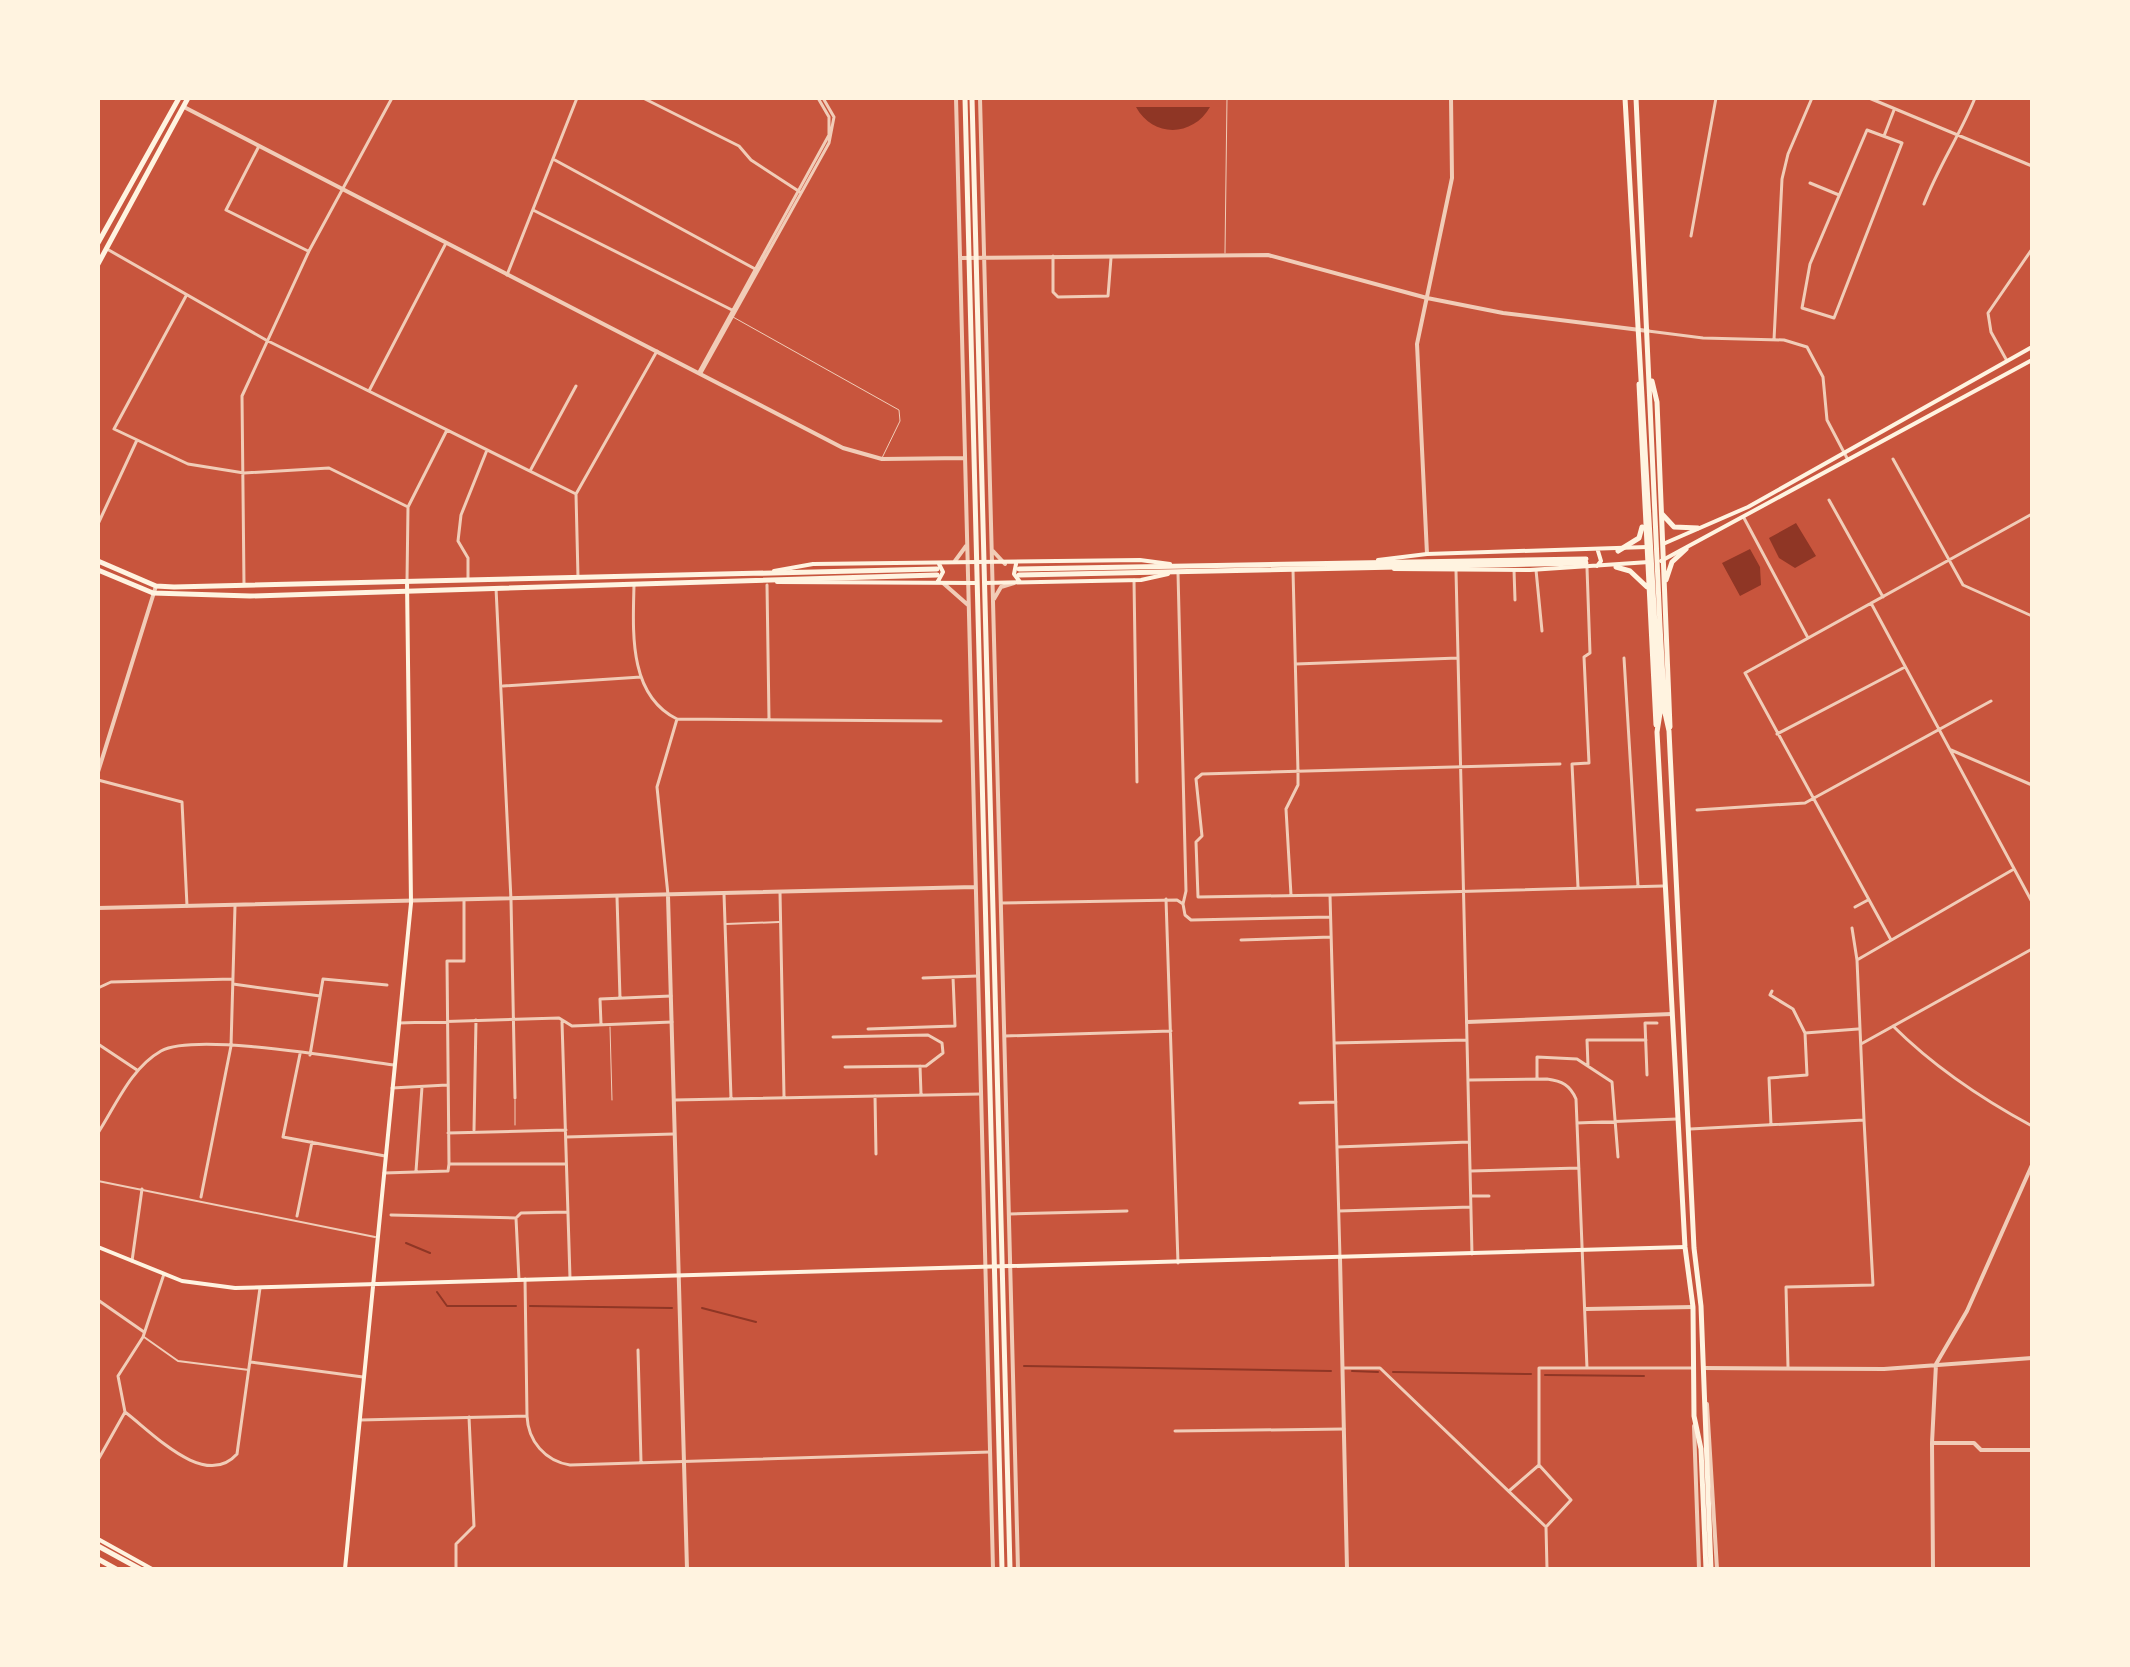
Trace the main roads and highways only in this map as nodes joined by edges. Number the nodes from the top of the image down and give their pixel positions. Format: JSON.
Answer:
{"nodes":[{"id":1,"x":188,"y":98,"type":"edge"},
{"id":2,"x":965,"y":98,"type":"edge"},
{"id":3,"x":972,"y":98,"type":"edge"},
{"id":4,"x":1625,"y":98,"type":"edge"},
{"id":5,"x":1636,"y":98,"type":"edge"},
{"id":6,"x":178,"y":100,"type":"edge"},
{"id":7,"x":98,"y":243,"type":"edge"},
{"id":8,"x":972,"y":257,"type":"junction"},
{"id":9,"x":98,"y":264,"type":"edge"},
{"id":10,"x":2032,"y":347,"type":"edge"},
{"id":11,"x":2032,"y":360,"type":"edge"},
{"id":12,"x":1650,"y":370,"type":"junction"},
{"id":13,"x":1640,"y":371,"type":"junction"},
{"id":14,"x":1650,"y":478,"type":"junction"},
{"id":15,"x":1660,"y":492,"type":"junction"},
{"id":16,"x":1643,"y":493,"type":"junction"},
{"id":17,"x":1661,"y":512,"type":"junction"},
{"id":18,"x":1644,"y":522,"type":"junction"},
{"id":19,"x":1698,"y":528,"type":"junction"},
{"id":20,"x":1662,"y":544,"type":"junction"},
{"id":21,"x":1645,"y":547,"type":"junction"},
{"id":22,"x":1686,"y":549,"type":"junction"},
{"id":23,"x":1598,"y":551,"type":"junction"},
{"id":24,"x":1618,"y":551,"type":"junction"},
{"id":25,"x":1378,"y":560,"type":"junction"},
{"id":26,"x":98,"y":561,"type":"edge"},
{"id":27,"x":1663,"y":561,"type":"junction"},
{"id":28,"x":1646,"y":562,"type":"junction"},
{"id":29,"x":1586,"y":563,"type":"junction"},
{"id":30,"x":980,"y":564,"type":"junction"},
{"id":31,"x":1616,"y":567,"type":"junction"},
{"id":32,"x":1381,"y":568,"type":"junction"},
{"id":33,"x":1595,"y":568,"type":"junction"},
{"id":34,"x":937,"y":569,"type":"junction"},
{"id":35,"x":1018,"y":569,"type":"junction"},
{"id":36,"x":98,"y":570,"type":"edge"},
{"id":37,"x":1170,"y":573,"type":"junction"},
{"id":38,"x":1664,"y":576,"type":"junction"},
{"id":39,"x":471,"y":580,"type":"junction"},
{"id":40,"x":407,"y":581,"type":"junction"},
{"id":41,"x":766,"y":583,"type":"junction"},
{"id":42,"x":935,"y":583,"type":"junction"},
{"id":43,"x":981,"y":583,"type":"junction"},
{"id":44,"x":1018,"y":583,"type":"junction"},
{"id":45,"x":1647,"y":584,"type":"junction"},
{"id":46,"x":1664,"y":585,"type":"junction"},
{"id":47,"x":474,"y":588,"type":"junction"},
{"id":48,"x":405,"y":590,"type":"junction"},
{"id":49,"x":1657,"y":626,"type":"junction"},
{"id":50,"x":1669,"y":731,"type":"junction"},
{"id":51,"x":1657,"y":732,"type":"junction"},
{"id":52,"x":98,"y":1247,"type":"edge"},
{"id":53,"x":1685,"y":1247,"type":"junction"},
{"id":54,"x":994,"y":1268,"type":"junction"},
{"id":55,"x":1002,"y":1268,"type":"junction"},
{"id":56,"x":370,"y":1286,"type":"junction"},
{"id":57,"x":1705,"y":1495,"type":"junction"},
{"id":58,"x":98,"y":1539,"type":"edge"},
{"id":59,"x":98,"y":1546,"type":"edge"},
{"id":60,"x":98,"y":1560,"type":"edge"},
{"id":61,"x":115,"y":1569,"type":"edge"},
{"id":62,"x":140,"y":1569,"type":"edge"},
{"id":63,"x":152,"y":1569,"type":"edge"},
{"id":64,"x":345,"y":1569,"type":"edge"},
{"id":65,"x":1002,"y":1569,"type":"edge"},
{"id":66,"x":1010,"y":1569,"type":"edge"},
{"id":67,"x":1712,"y":1569,"type":"edge"}],
"edges":[{"from":1,"to":9,"type":"main road"},
{"from":2,"to":8,"type":"main road"},
{"from":3,"to":8,"type":"main road"},
{"from":4,"to":13,"type":"main road"},
{"from":5,"to":12,"type":"main road"},
{"from":6,"to":7,"type":"main road"},
{"from":8,"to":30,"type":"main road"},
{"from":10,"to":19,"type":"main road"},
{"from":11,"to":22,"type":"main road"},
{"from":12,"to":14,"type":"main road"},
{"from":12,"to":15,"type":"main road"},
{"from":13,"to":14,"type":"main road"},
{"from":13,"to":16,"type":"main road"},
{"from":14,"to":49,"type":"main road"},
{"from":15,"to":16,"type":"main road"},
{"from":15,"to":17,"type":"main road"},
{"from":16,"to":18,"type":"main road"},
{"from":17,"to":19,"type":"main road"},
{"from":17,"to":20,"type":"main road"},
{"from":18,"to":21,"type":"main road"},
{"from":18,"to":24,"type":"main road"},
{"from":19,"to":20,"type":"main road"},
{"from":20,"to":21,"type":"main road"},
{"from":20,"to":27,"type":"main road"},
{"from":21,"to":24,"type":"main road"},
{"from":21,"to":28,"type":"main road"},
{"from":22,"to":27,"type":"main road"},
{"from":22,"to":46,"type":"main road"},
{"from":23,"to":24,"type":"main road"},
{"from":23,"to":25,"type":"main road"},
{"from":23,"to":33,"type":"main road"},
{"from":25,"to":29,"type":"main road"},
{"from":25,"to":35,"type":"main road"},
{"from":26,"to":40,"type":"main road"},
{"from":27,"to":28,"type":"main road"},
{"from":27,"to":38,"type":"main road"},
{"from":28,"to":31,"type":"main road"},
{"from":28,"to":45,"type":"main road"},
{"from":29,"to":32,"type":"main road"},
{"from":29,"to":32,"type":"main road"},
{"from":29,"to":33,"type":"main road"},
{"from":30,"to":34,"type":"main road"},
{"from":30,"to":35,"type":"main road"},
{"from":30,"to":43,"type":"main road"},
{"from":31,"to":33,"type":"main road"},
{"from":31,"to":45,"type":"main road"},
{"from":32,"to":37,"type":"main road"},
{"from":34,"to":39,"type":"main road"},
{"from":34,"to":41,"type":"main road"},
{"from":34,"to":42,"type":"main road"},
{"from":35,"to":37,"type":"main road"},
{"from":35,"to":44,"type":"main road"},
{"from":36,"to":48,"type":"main road"},
{"from":37,"to":44,"type":"main road"},
{"from":38,"to":45,"type":"main road"},
{"from":38,"to":46,"type":"main road"},
{"from":39,"to":40,"type":"main road"},
{"from":39,"to":47,"type":"main road"},
{"from":40,"to":48,"type":"main road"},
{"from":41,"to":42,"type":"main road"},
{"from":41,"to":47,"type":"main road"},
{"from":42,"to":43,"type":"main road"},
{"from":43,"to":44,"type":"main road"},
{"from":43,"to":54,"type":"main road"},
{"from":43,"to":55,"type":"main road"},
{"from":45,"to":51,"type":"main road"},
{"from":46,"to":50,"type":"main road"},
{"from":47,"to":48,"type":"main road"},
{"from":48,"to":56,"type":"main road"},
{"from":49,"to":50,"type":"main road"},
{"from":49,"to":51,"type":"main road"},
{"from":50,"to":57,"type":"main road"},
{"from":51,"to":53,"type":"main road"},
{"from":52,"to":56,"type":"main road"},
{"from":53,"to":55,"type":"main road"},
{"from":53,"to":57,"type":"main road"},
{"from":54,"to":55,"type":"main road"},
{"from":54,"to":56,"type":"main road"},
{"from":54,"to":65,"type":"main road"},
{"from":55,"to":66,"type":"main road"},
{"from":56,"to":64,"type":"main road"},
{"from":57,"to":67,"type":"main road"},
{"from":58,"to":63,"type":"main road"},
{"from":59,"to":62,"type":"main road"},
{"from":60,"to":61,"type":"main road"}]}
